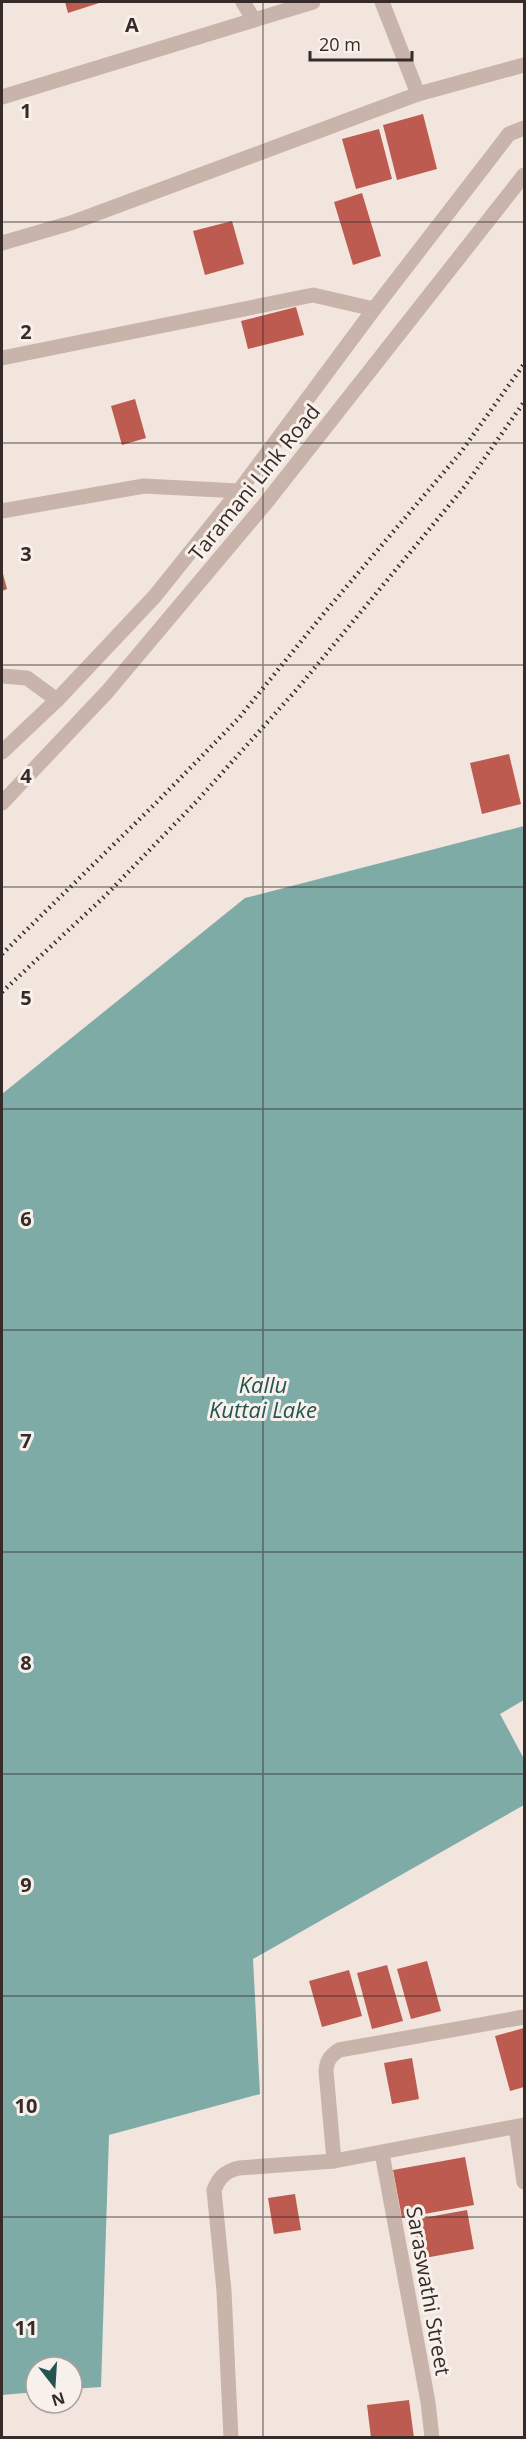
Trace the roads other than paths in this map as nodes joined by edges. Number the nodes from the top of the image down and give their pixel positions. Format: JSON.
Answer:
{"nodes":[{"id":1,"x":243,"y":2,"type":"edge"},
{"id":2,"x":313,"y":2,"type":"edge"},
{"id":3,"x":382,"y":2,"type":"edge"},
{"id":4,"x":254,"y":20,"type":"junction"},
{"id":5,"x":525,"y":65,"type":"edge"},
{"id":6,"x":418,"y":94,"type":"junction"},
{"id":7,"x":2,"y":97,"type":"edge"},
{"id":8,"x":525,"y":128,"type":"edge"},
{"id":9,"x":525,"y":175,"type":"edge"},
{"id":10,"x":2,"y":243,"type":"edge"},
{"id":11,"x":374,"y":309,"type":"junction"},
{"id":12,"x":2,"y":358,"type":"edge"},
{"id":13,"x":239,"y":491,"type":"junction"},
{"id":14,"x":2,"y":511,"type":"edge"},
{"id":15,"x":2,"y":676,"type":"edge"},
{"id":16,"x":57,"y":699,"type":"junction"},
{"id":17,"x":2,"y":752,"type":"edge"},
{"id":18,"x":2,"y":803,"type":"edge"},
{"id":19,"x":525,"y":2016,"type":"edge"},
{"id":20,"x":520,"y":2126,"type":"edge"},
{"id":21,"x":382,"y":2153,"type":"junction"},
{"id":22,"x":334,"y":2161,"type":"junction"},
{"id":23,"x":525,"y":2182,"type":"edge"},
{"id":24,"x":231,"y":2438,"type":"edge"},
{"id":25,"x":432,"y":2438,"type":"edge"}],
"edges":[{"from":1,"to":4,"type":"street"},
{"from":2,"to":4,"type":"street"},
{"from":3,"to":6,"type":"street"},
{"from":4,"to":7,"type":"street"},
{"from":5,"to":6,"type":"street"},
{"from":6,"to":10,"type":"street"},
{"from":8,"to":11,"type":"street","name":"Taramani Link Road"},
{"from":9,"to":18,"type":"street","name":"Taramani Link Road"},
{"from":11,"to":12,"type":"street"},
{"from":11,"to":13,"type":"street","name":"Taramani Link Road"},
{"from":13,"to":14,"type":"street"},
{"from":13,"to":16,"type":"street","name":"Taramani Link Road"},
{"from":15,"to":16,"type":"street"},
{"from":16,"to":17,"type":"street","name":"Taramani Link Road"},
{"from":19,"to":22,"type":"street"},
{"from":20,"to":21,"type":"street"},
{"from":20,"to":23,"type":"street"},
{"from":21,"to":22,"type":"street"},
{"from":21,"to":25,"type":"street","name":"Saraswathi Street"},
{"from":22,"to":24,"type":"street"}]}
